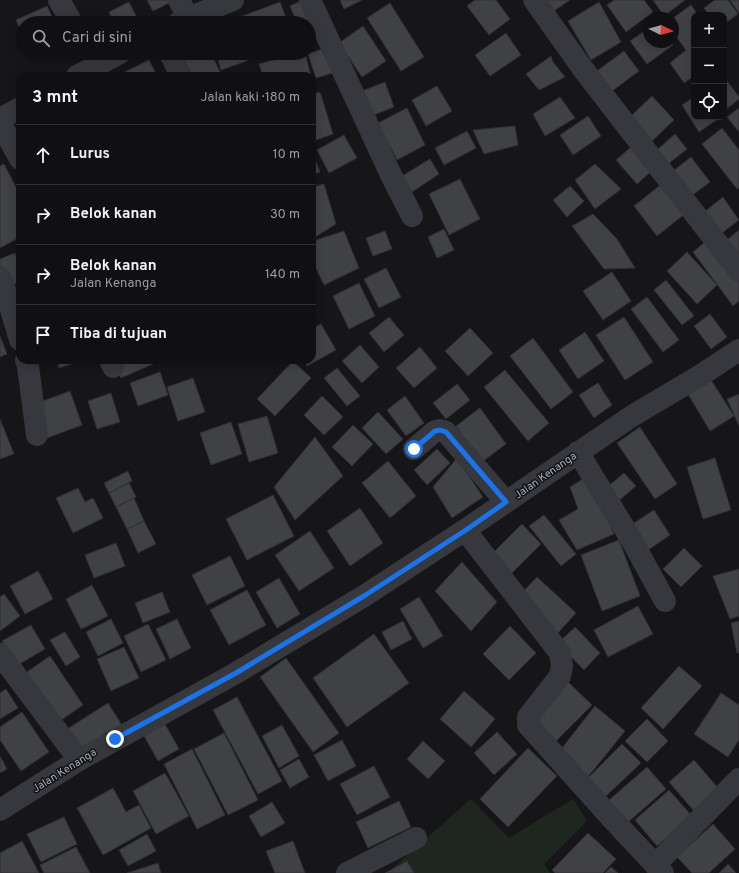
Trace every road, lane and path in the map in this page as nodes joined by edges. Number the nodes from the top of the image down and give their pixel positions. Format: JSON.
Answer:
{"nodes":[{"id":1,"x":58,"y":0,"type":"edge"},
{"id":2,"x":233,"y":0,"type":"edge"},
{"id":3,"x":310,"y":0,"type":"edge"},
{"id":4,"x":534,"y":0,"type":"edge"},
{"id":5,"x":182,"y":14,"type":"edge"},
{"id":6,"x":68,"y":16,"type":"edge"},
{"id":7,"x":92,"y":60,"type":"edge"},
{"id":8,"x":173,"y":60,"type":"edge"},
{"id":9,"x":81,"y":72,"type":"edge"},
{"id":10,"x":179,"y":72,"type":"edge"},
{"id":11,"x":16,"y":111,"type":"edge"},
{"id":12,"x":0,"y":121,"type":"edge"},
{"id":13,"x":16,"y":151,"type":"edge"},
{"id":14,"x":412,"y":216,"type":"dead end"},
{"id":15,"x":739,"y":271,"type":"edge"},
{"id":16,"x":0,"y":277,"type":"edge"},
{"id":17,"x":16,"y":326,"type":"edge"},
{"id":18,"x":739,"y":350,"type":"edge"},
{"id":19,"x":27,"y":364,"type":"edge"},
{"id":20,"x":37,"y":435,"type":"dead end"},
{"id":21,"x":414,"y":449,"type":"dead end"},
{"id":22,"x":578,"y":452,"type":"junction"},
{"id":23,"x":506,"y":502,"type":"junction"},
{"id":24,"x":466,"y":530,"type":"junction"},
{"id":25,"x":665,"y":601,"type":"dead end"},
{"id":26,"x":0,"y":654,"type":"edge"},
{"id":27,"x":79,"y":760,"type":"junction"},
{"id":28,"x":739,"y":779,"type":"edge"},
{"id":29,"x":0,"y":810,"type":"edge"},
{"id":30,"x":416,"y":838,"type":"dead end"},
{"id":31,"x":659,"y":869,"type":"edge"},
{"id":32,"x":347,"y":873,"type":"edge"}],
"edges":[{"from":1,"to":6,"type":"street"},
{"from":2,"to":5,"type":"street"},
{"from":3,"to":14,"type":"street"},
{"from":4,"to":15,"type":"street"},
{"from":7,"to":9,"type":"street"},
{"from":8,"to":10,"type":"street"},
{"from":11,"to":12,"type":"street"},
{"from":12,"to":13,"type":"street"},
{"from":16,"to":17,"type":"street"},
{"from":18,"to":22,"type":"street","name":"Jalan Kenanga"},
{"from":19,"to":20,"type":"street"},
{"from":21,"to":23,"type":"street"},
{"from":22,"to":23,"type":"street","name":"Jalan Kenanga"},
{"from":22,"to":25,"type":"street"},
{"from":23,"to":24,"type":"street","name":"Jalan Kenanga"},
{"from":24,"to":27,"type":"street","name":"Jalan Kenanga"},
{"from":24,"to":31,"type":"street"},
{"from":26,"to":27,"type":"street"},
{"from":27,"to":29,"type":"street","name":"Jalan Kenanga"},
{"from":28,"to":31,"type":"street"},
{"from":30,"to":32,"type":"street"}]}
